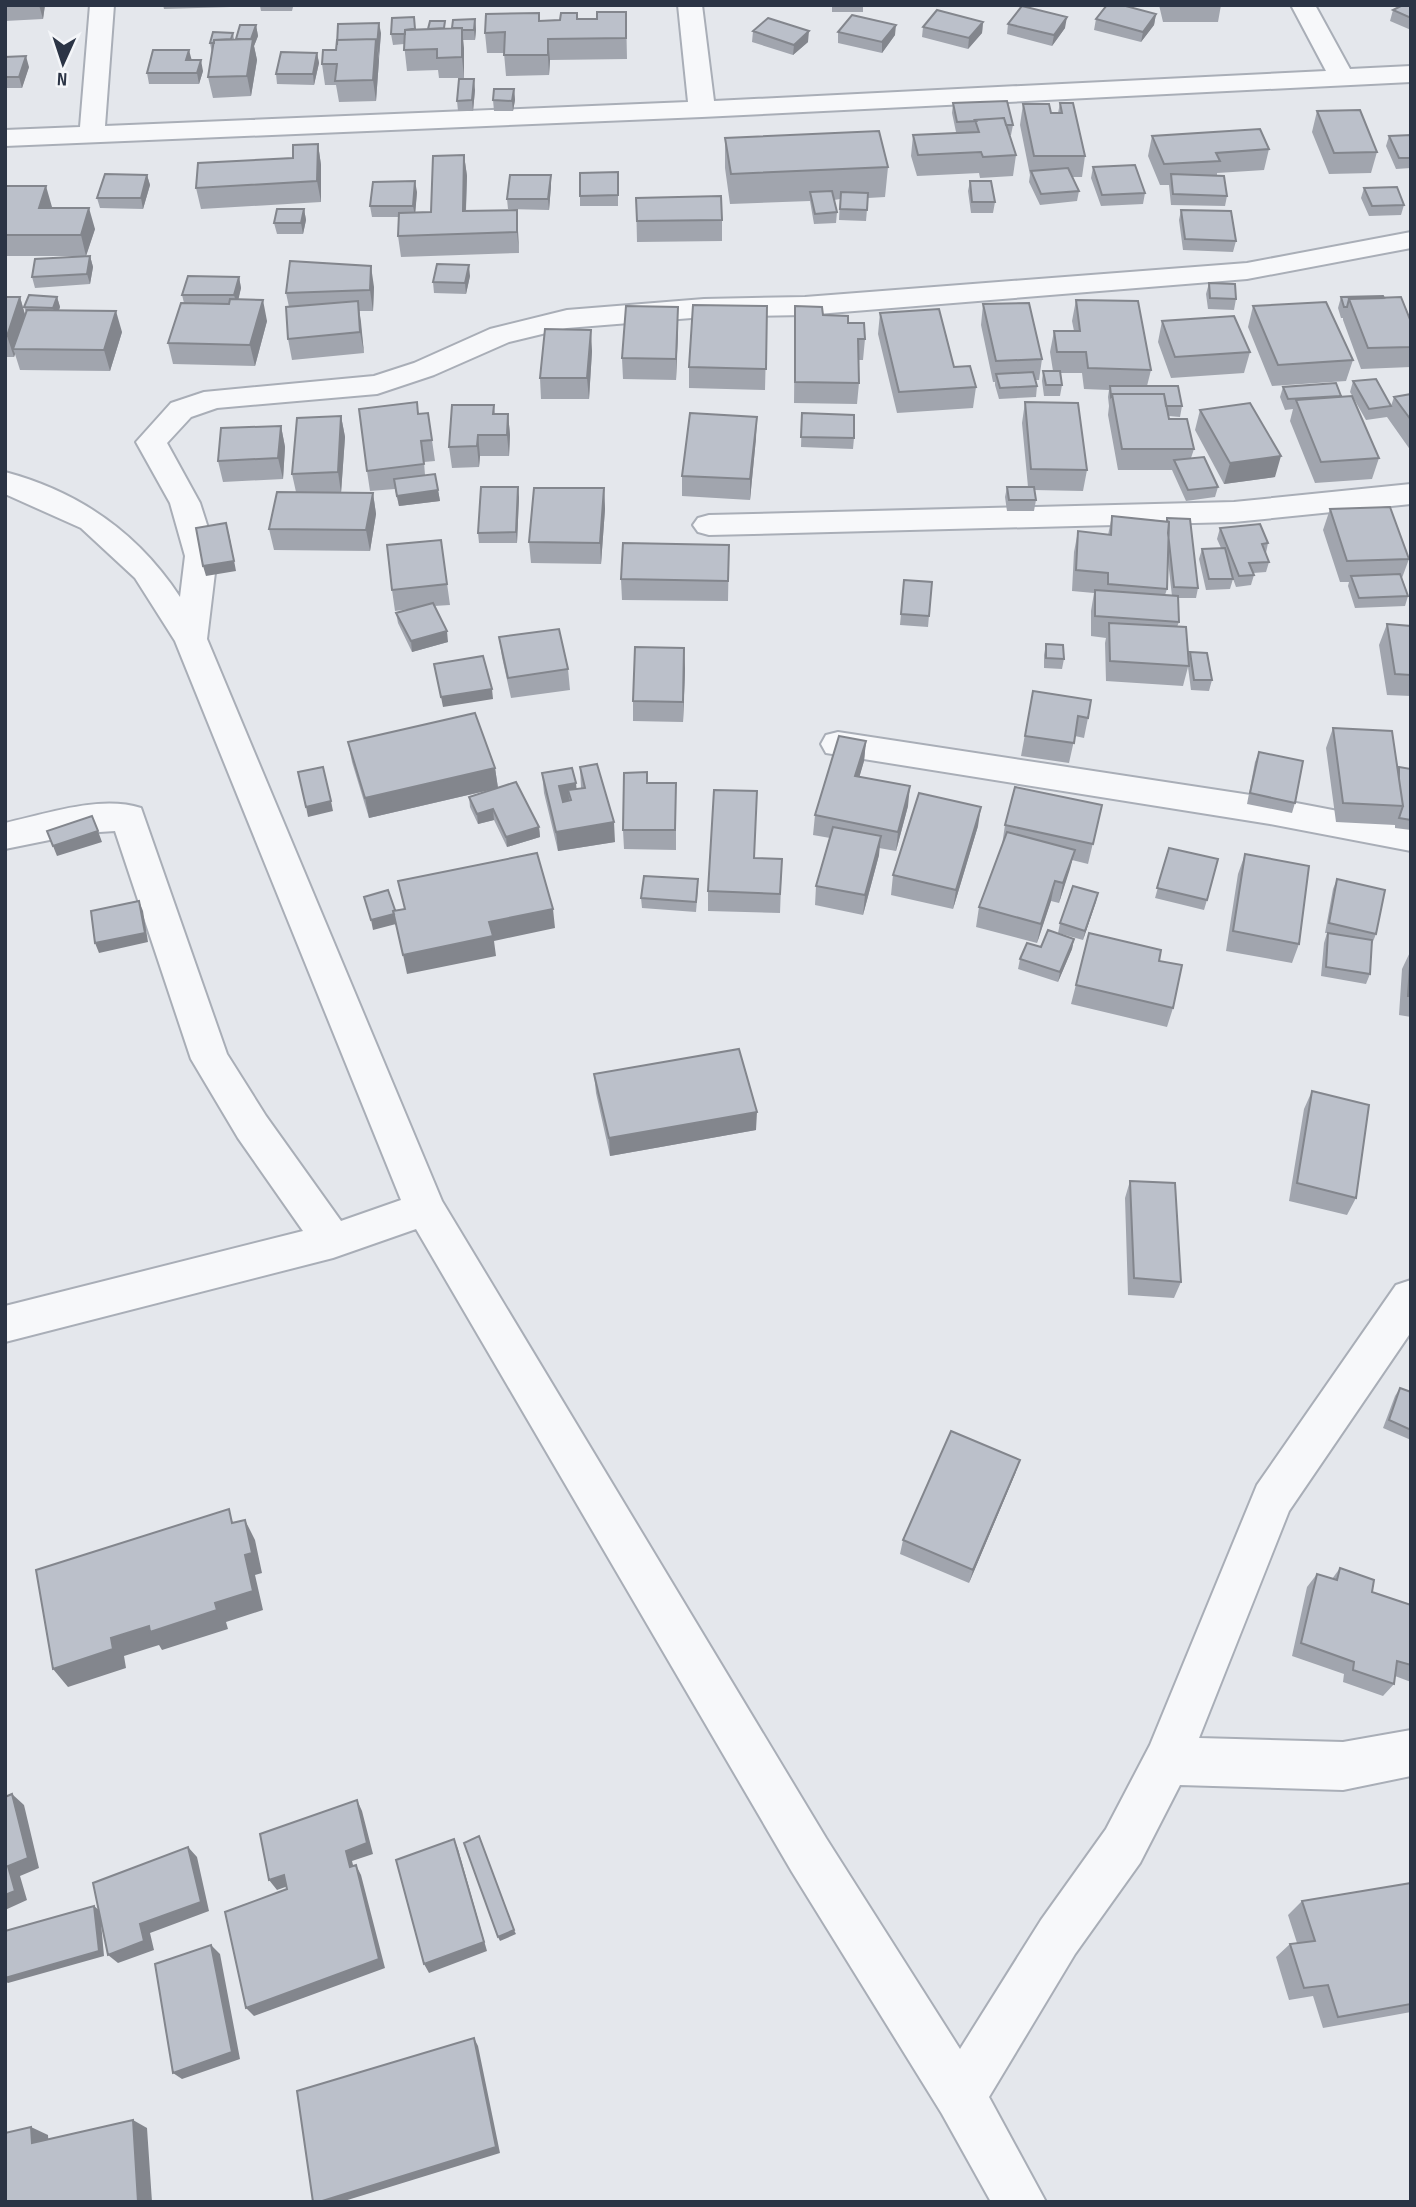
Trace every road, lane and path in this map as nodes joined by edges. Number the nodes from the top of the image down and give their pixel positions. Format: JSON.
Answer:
{"nodes":[{"id":1,"x":102,"y":5,"type":"edge"},
{"id":2,"x":690,"y":5,"type":"edge"},
{"id":3,"x":1303,"y":5,"type":"edge"},
{"id":4,"x":1411,"y":74,"type":"edge"},
{"id":5,"x":1342,"y":77,"type":"junction"},
{"id":6,"x":702,"y":109,"type":"junction"},
{"id":7,"x":92,"y":134,"type":"junction"},
{"id":8,"x":5,"y":138,"type":"edge"},
{"id":9,"x":1411,"y":240,"type":"edge"},
{"id":10,"x":5,"y":482,"type":"edge"},
{"id":11,"x":1411,"y":494,"type":"edge"},
{"id":12,"x":709,"y":526,"type":"dead end"},
{"id":13,"x":191,"y":639,"type":"junction"},
{"id":14,"x":838,"y":744,"type":"edge"},
{"id":15,"x":5,"y":836,"type":"edge"},
{"id":16,"x":1411,"y":838,"type":"edge"},
{"id":17,"x":425,"y":1209,"type":"junction"},
{"id":18,"x":333,"y":1241,"type":"junction"},
{"id":19,"x":1411,"y":1298,"type":"edge"},
{"id":20,"x":5,"y":1324,"type":"edge"},
{"id":21,"x":1411,"y":1753,"type":"edge"},
{"id":22,"x":1167,"y":1761,"type":"junction"},
{"id":23,"x":960,"y":2096,"type":"junction"},
{"id":24,"x":1020,"y":2202,"type":"edge"}],
"edges":[{"from":1,"to":7,"type":"street"},
{"from":2,"to":6,"type":"street"},
{"from":3,"to":5,"type":"street"},
{"from":4,"to":5,"type":"street"},
{"from":5,"to":6,"type":"street"},
{"from":6,"to":7,"type":"street"},
{"from":7,"to":8,"type":"street"},
{"from":9,"to":13,"type":"street"},
{"from":10,"to":13,"type":"street"},
{"from":11,"to":12,"type":"street"},
{"from":13,"to":17,"type":"street"},
{"from":14,"to":16,"type":"street"},
{"from":15,"to":18,"type":"street"},
{"from":17,"to":18,"type":"street"},
{"from":17,"to":23,"type":"street"},
{"from":18,"to":20,"type":"street"},
{"from":19,"to":22,"type":"street"},
{"from":21,"to":22,"type":"street"},
{"from":22,"to":23,"type":"street"},
{"from":23,"to":24,"type":"street"}]}
